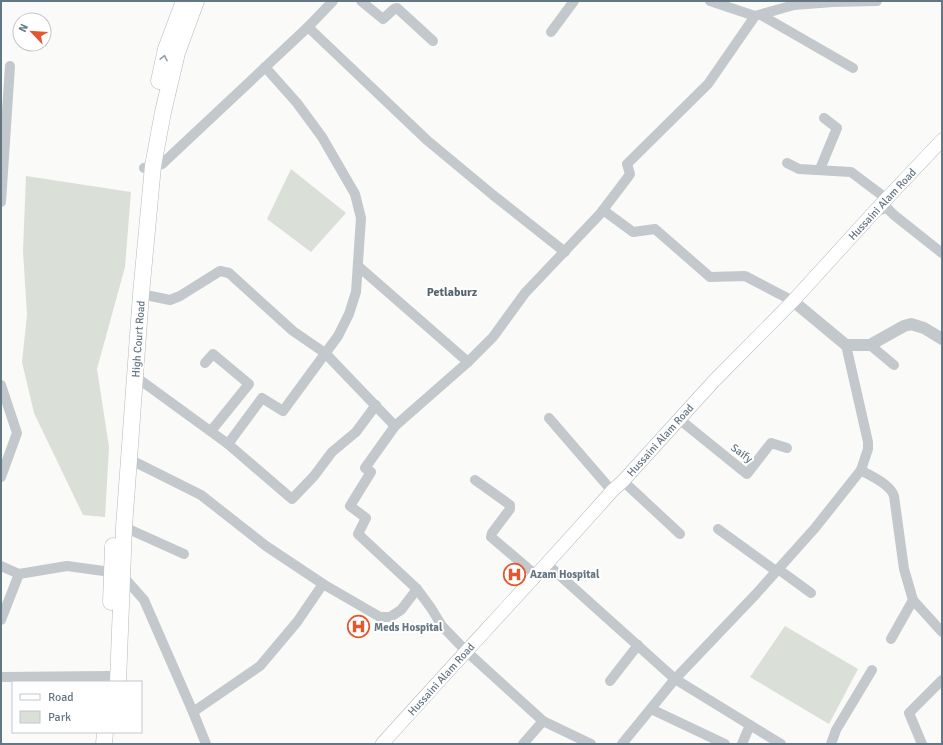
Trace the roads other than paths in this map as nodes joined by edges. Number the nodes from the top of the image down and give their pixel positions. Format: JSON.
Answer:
{"nodes":[{"id":1,"x":184,"y":1,"type":"edge"},
{"id":2,"x":196,"y":1,"type":"edge"},
{"id":3,"x":333,"y":1,"type":"edge"},
{"id":4,"x":361,"y":1,"type":"edge"},
{"id":5,"x":574,"y":1,"type":"edge"},
{"id":6,"x":710,"y":1,"type":"edge"},
{"id":7,"x":877,"y":1,"type":"edge"},
{"id":8,"x":758,"y":15,"type":"junction"},
{"id":9,"x":308,"y":27,"type":"junction"},
{"id":10,"x":551,"y":32,"type":"dead end"},
{"id":11,"x":433,"y":41,"type":"dead end"},
{"id":12,"x":10,"y":66,"type":"dead end"},
{"id":13,"x":264,"y":67,"type":"junction"},
{"id":14,"x":852,"y":68,"type":"dead end"},
{"id":15,"x":824,"y":118,"type":"dead end"},
{"id":16,"x":942,"y":140,"type":"edge"},
{"id":17,"x":787,"y":163,"type":"dead end"},
{"id":18,"x":149,"y":167,"type":"junction"},
{"id":19,"x":820,"y":170,"type":"junction"},
{"id":20,"x":887,"y":199,"type":"junction"},
{"id":21,"x":1,"y":202,"type":"edge"},
{"id":22,"x":603,"y":210,"type":"junction"},
{"id":23,"x":874,"y":212,"type":"junction"},
{"id":24,"x":565,"y":252,"type":"junction"},
{"id":25,"x":942,"y":253,"type":"edge"},
{"id":26,"x":358,"y":266,"type":"junction"},
{"id":27,"x":141,"y":294,"type":"junction"},
{"id":28,"x":793,"y":301,"type":"junction"},
{"id":29,"x":942,"y":339,"type":"edge"},
{"id":30,"x":846,"y":345,"type":"junction"},
{"id":31,"x":870,"y":345,"type":"junction"},
{"id":32,"x":325,"y":353,"type":"junction"},
{"id":33,"x":468,"y":362,"type":"junction"},
{"id":34,"x":205,"y":363,"type":"dead end"},
{"id":35,"x":894,"y":365,"type":"dead end"},
{"id":36,"x":136,"y":377,"type":"junction"},
{"id":37,"x":1,"y":385,"type":"edge"},
{"id":38,"x":376,"y":405,"type":"junction"},
{"id":39,"x":549,"y":418,"type":"dead end"},
{"id":40,"x":679,"y":419,"type":"junction"},
{"id":41,"x":395,"y":426,"type":"junction"},
{"id":42,"x":211,"y":432,"type":"junction"},
{"id":43,"x":228,"y":444,"type":"junction"},
{"id":44,"x":787,"y":448,"type":"dead end"},
{"id":45,"x":129,"y":459,"type":"junction"},
{"id":46,"x":861,"y":470,"type":"junction"},
{"id":47,"x":1,"y":476,"type":"edge"},
{"id":48,"x":475,"y":480,"type":"dead end"},
{"id":49,"x":623,"y":481,"type":"junction"},
{"id":50,"x":612,"y":491,"type":"junction"},
{"id":51,"x":124,"y":527,"type":"junction"},
{"id":52,"x":718,"y":529,"type":"dead end"},
{"id":53,"x":680,"y":534,"type":"dead end"},
{"id":54,"x":184,"y":554,"type":"dead end"},
{"id":55,"x":547,"y":564,"type":"junction"},
{"id":56,"x":1,"y":566,"type":"edge"},
{"id":57,"x":777,"y":570,"type":"junction"},
{"id":58,"x":117,"y":573,"type":"junction"},
{"id":59,"x":19,"y":574,"type":"junction"},
{"id":60,"x":537,"y":576,"type":"junction"},
{"id":61,"x":324,"y":584,"type":"junction"},
{"id":62,"x":417,"y":589,"type":"junction"},
{"id":63,"x":811,"y":593,"type":"dead end"},
{"id":64,"x":913,"y":600,"type":"junction"},
{"id":65,"x":1,"y":620,"type":"edge"},
{"id":66,"x":942,"y":632,"type":"edge"},
{"id":67,"x":891,"y":639,"type":"dead end"},
{"id":68,"x":638,"y":645,"type":"junction"},
{"id":69,"x":466,"y":651,"type":"junction"},
{"id":70,"x":872,"y":670,"type":"dead end"},
{"id":71,"x":1,"y":677,"type":"edge"},
{"id":72,"x":675,"y":679,"type":"junction"},
{"id":73,"x":112,"y":680,"type":"edge"},
{"id":74,"x":942,"y":680,"type":"edge"},
{"id":75,"x":610,"y":681,"type":"dead end"},
{"id":76,"x":650,"y":709,"type":"junction"},
{"id":77,"x":193,"y":712,"type":"junction"},
{"id":78,"x":543,"y":721,"type":"junction"},
{"id":79,"x":750,"y":725,"type":"junction"},
{"id":80,"x":105,"y":733,"type":"edge"},
{"id":81,"x":114,"y":733,"type":"edge"},
{"id":82,"x":104,"y":744,"type":"edge"},
{"id":83,"x":113,"y":744,"type":"edge"},
{"id":84,"x":206,"y":744,"type":"edge"},
{"id":85,"x":382,"y":744,"type":"edge"},
{"id":86,"x":524,"y":744,"type":"edge"},
{"id":87,"x":591,"y":744,"type":"edge"},
{"id":88,"x":622,"y":744,"type":"edge"},
{"id":89,"x":725,"y":744,"type":"edge"},
{"id":90,"x":742,"y":744,"type":"edge"},
{"id":91,"x":781,"y":744,"type":"edge"},
{"id":92,"x":831,"y":744,"type":"edge"},
{"id":93,"x":922,"y":744,"type":"edge"}],
"edges":[{"from":18,"to":1,"type":"highway","name":"High Court Road","one_way":true},
{"from":2,"to":18,"type":"highway","name":"High Court Road"},
{"from":3,"to":9,"type":"street"},
{"from":4,"to":11,"type":"street"},
{"from":5,"to":10,"type":"street"},
{"from":6,"to":8,"type":"street"},
{"from":7,"to":8,"type":"street"},
{"from":8,"to":14,"type":"street"},
{"from":8,"to":22,"type":"street"},
{"from":9,"to":13,"type":"street"},
{"from":9,"to":24,"type":"street"},
{"from":12,"to":21,"type":"street"},
{"from":13,"to":18,"type":"street"},
{"from":13,"to":26,"type":"street"},
{"from":15,"to":19,"type":"street"},
{"from":16,"to":20,"type":"main road","name":"Hussaini Alam Road"},
{"from":17,"to":19,"type":"street"},
{"from":18,"to":27,"type":"highway","name":"High Court Road"},
{"from":18,"to":58,"type":"highway","name":"High Court Road"},
{"from":19,"to":20,"type":"street"},
{"from":20,"to":23,"type":"main road","name":"Hussaini Alam Road"},
{"from":22,"to":24,"type":"street"},
{"from":22,"to":28,"type":"street"},
{"from":23,"to":25,"type":"street"},
{"from":23,"to":28,"type":"main road","name":"Hussaini Alam Road"},
{"from":24,"to":33,"type":"street"},
{"from":26,"to":32,"type":"street"},
{"from":26,"to":33,"type":"street"},
{"from":27,"to":32,"type":"street"},
{"from":27,"to":36,"type":"highway","name":"High Court Road"},
{"from":28,"to":30,"type":"street"},
{"from":28,"to":40,"type":"main road","name":"Hussaini Alam Road"},
{"from":29,"to":31,"type":"street"},
{"from":30,"to":31,"type":"street"},
{"from":30,"to":46,"type":"street"},
{"from":31,"to":35,"type":"street"},
{"from":32,"to":38,"type":"street"},
{"from":32,"to":43,"type":"street"},
{"from":33,"to":41,"type":"street"},
{"from":34,"to":42,"type":"street"},
{"from":36,"to":42,"type":"street"},
{"from":36,"to":45,"type":"highway","name":"High Court Road"},
{"from":37,"to":47,"type":"street"},
{"from":38,"to":41,"type":"street"},
{"from":38,"to":43,"type":"street"},
{"from":39,"to":50,"type":"street"},
{"from":40,"to":44,"type":"street","name":"Saify"},
{"from":40,"to":49,"type":"main road","name":"Hussaini Alam Road"},
{"from":41,"to":62,"type":"street"},
{"from":42,"to":43,"type":"street"},
{"from":45,"to":51,"type":"highway","name":"High Court Road"},
{"from":45,"to":61,"type":"street"},
{"from":46,"to":57,"type":"street"},
{"from":46,"to":64,"type":"street"},
{"from":48,"to":60,"type":"street"},
{"from":49,"to":50,"type":"main road","name":"Hussaini Alam Road"},
{"from":49,"to":53,"type":"street"},
{"from":50,"to":55,"type":"main road","name":"Hussaini Alam Road"},
{"from":51,"to":54,"type":"street"},
{"from":51,"to":58,"type":"highway","name":"High Court Road"},
{"from":52,"to":57,"type":"street"},
{"from":55,"to":60,"type":"main road","name":"Hussaini Alam Road"},
{"from":55,"to":68,"type":"street"},
{"from":56,"to":59,"type":"street"},
{"from":57,"to":63,"type":"street"},
{"from":57,"to":72,"type":"street"},
{"from":58,"to":59,"type":"street"},
{"from":58,"to":73,"type":"highway","name":"High Court Road"},
{"from":58,"to":77,"type":"street"},
{"from":59,"to":65,"type":"street"},
{"from":60,"to":69,"type":"main road","name":"Hussaini Alam Road"},
{"from":61,"to":62,"type":"street"},
{"from":61,"to":77,"type":"street"},
{"from":62,"to":69,"type":"street"},
{"from":64,"to":66,"type":"street"},
{"from":64,"to":67,"type":"street"},
{"from":68,"to":72,"type":"street"},
{"from":68,"to":75,"type":"street"},
{"from":69,"to":78,"type":"street"},
{"from":69,"to":85,"type":"main road","name":"Hussaini Alam Road"},
{"from":70,"to":92,"type":"street"},
{"from":71,"to":73,"type":"street"},
{"from":72,"to":76,"type":"street"},
{"from":72,"to":79,"type":"street"},
{"from":74,"to":93,"type":"street"},
{"from":76,"to":88,"type":"street"},
{"from":76,"to":89,"type":"street"},
{"from":77,"to":84,"type":"street"},
{"from":78,"to":86,"type":"street"},
{"from":78,"to":87,"type":"street"},
{"from":79,"to":90,"type":"street"},
{"from":79,"to":91,"type":"street"},
{"from":80,"to":82,"type":"highway"},
{"from":81,"to":83,"type":"highway"}]}
